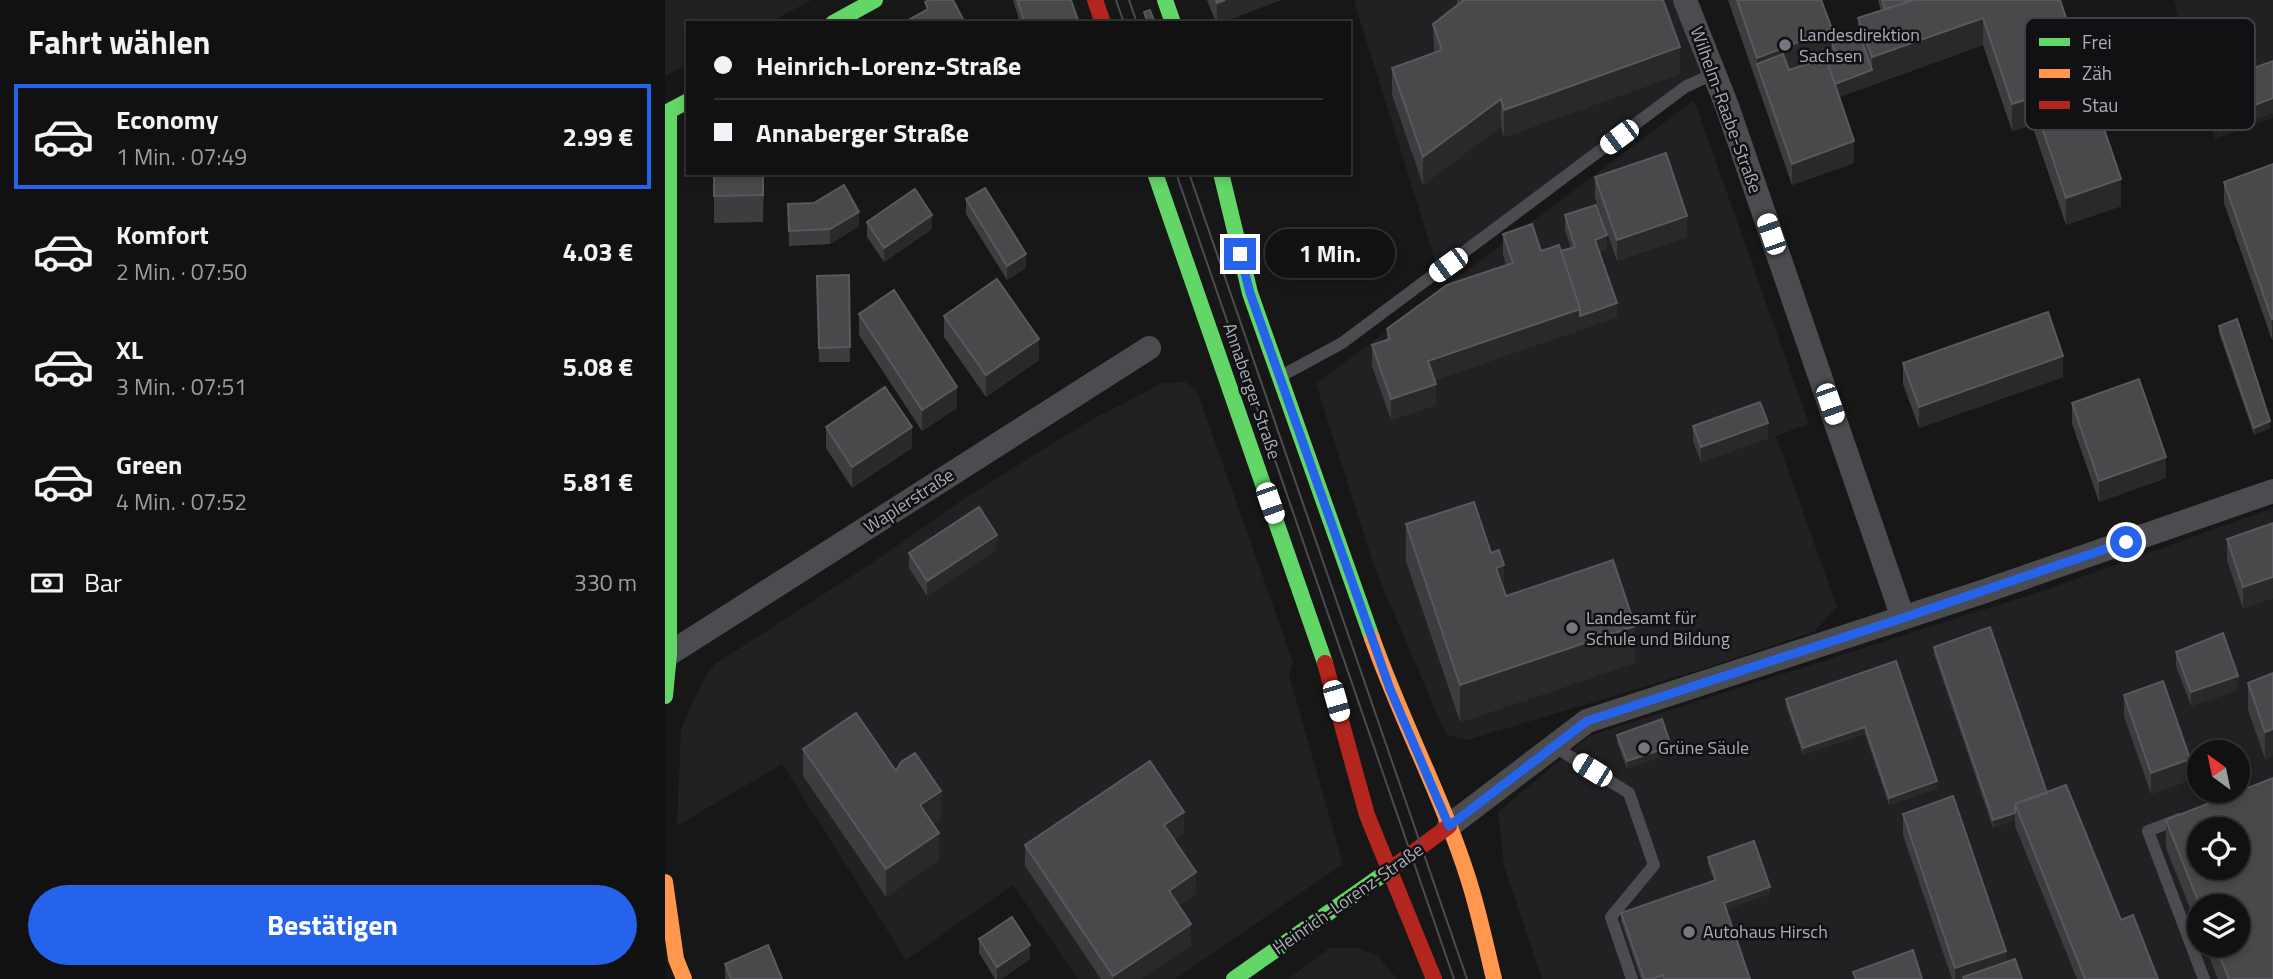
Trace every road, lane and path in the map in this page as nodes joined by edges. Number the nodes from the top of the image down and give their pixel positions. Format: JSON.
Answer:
{"nodes":[{"id":1,"x":875,"y":0,"type":"edge"},
{"id":2,"x":1095,"y":0,"type":"edge"},
{"id":3,"x":1165,"y":0,"type":"edge"},
{"id":4,"x":1685,"y":0,"type":"edge"},
{"id":5,"x":837,"y":21,"type":"edge"},
{"id":6,"x":1102,"y":21,"type":"edge"},
{"id":7,"x":1172,"y":21,"type":"edge"},
{"id":8,"x":1715,"y":73,"type":"junction"},
{"id":9,"x":674,"y":109,"type":"edge"},
{"id":10,"x":1156,"y":175,"type":"edge"},
{"id":11,"x":1221,"y":175,"type":"edge"},
{"id":12,"x":1149,"y":348,"type":"dead end"},
{"id":13,"x":1280,"y":377,"type":"junction"},
{"id":14,"x":2273,"y":491,"type":"edge"},
{"id":15,"x":1903,"y":618,"type":"junction"},
{"id":16,"x":669,"y":654,"type":"junction"},
{"id":17,"x":665,"y":696,"type":"edge"},
{"id":18,"x":1555,"y":747,"type":"junction"},
{"id":19,"x":2187,"y":816,"type":"edge"},
{"id":20,"x":1449,"y":826,"type":"junction"},
{"id":21,"x":1388,"y":871,"type":"junction"},
{"id":22,"x":665,"y":882,"type":"edge"},
{"id":23,"x":675,"y":968,"type":"edge"},
{"id":24,"x":1234,"y":979,"type":"edge"},
{"id":25,"x":1434,"y":979,"type":"edge"},
{"id":26,"x":1494,"y":979,"type":"edge"},
{"id":27,"x":1632,"y":979,"type":"edge"},
{"id":28,"x":2204,"y":979,"type":"edge"}],
"edges":[{"from":1,"to":5,"type":"main road"},
{"from":2,"to":6,"type":"main road"},
{"from":3,"to":7,"type":"main road"},
{"from":4,"to":8,"type":"street","name":"Wilhelm-Raabe-Straße"},
{"from":8,"to":13,"type":"lane"},
{"from":8,"to":15,"type":"street","name":"Wilhelm-Raabe-Straße"},
{"from":9,"to":16,"type":"main road"},
{"from":10,"to":21,"type":"main road","name":"Annaberger Straße"},
{"from":11,"to":13,"type":"main road","name":"Annaberger Straße"},
{"from":12,"to":16,"type":"street","name":"Waplerstraße"},
{"from":13,"to":20,"type":"main road","name":"Annaberger Straße"},
{"from":14,"to":15,"type":"street","name":"Heinrich-Lorenz-Straße"},
{"from":15,"to":18,"type":"street","name":"Heinrich-Lorenz-Straße"},
{"from":16,"to":17,"type":"main road"},
{"from":18,"to":20,"type":"street","name":"Heinrich-Lorenz-Straße"},
{"from":18,"to":27,"type":"lane"},
{"from":19,"to":28,"type":"lane"},
{"from":20,"to":21,"type":"main road","name":"Heinrich-Lorenz-Straße"},
{"from":20,"to":26,"type":"main road","name":"Annaberger Straße"},
{"from":21,"to":24,"type":"main road","name":"Heinrich-Lorenz-Straße"},
{"from":21,"to":25,"type":"main road","name":"Annaberger Straße"},
{"from":22,"to":23,"type":"main road"}]}
